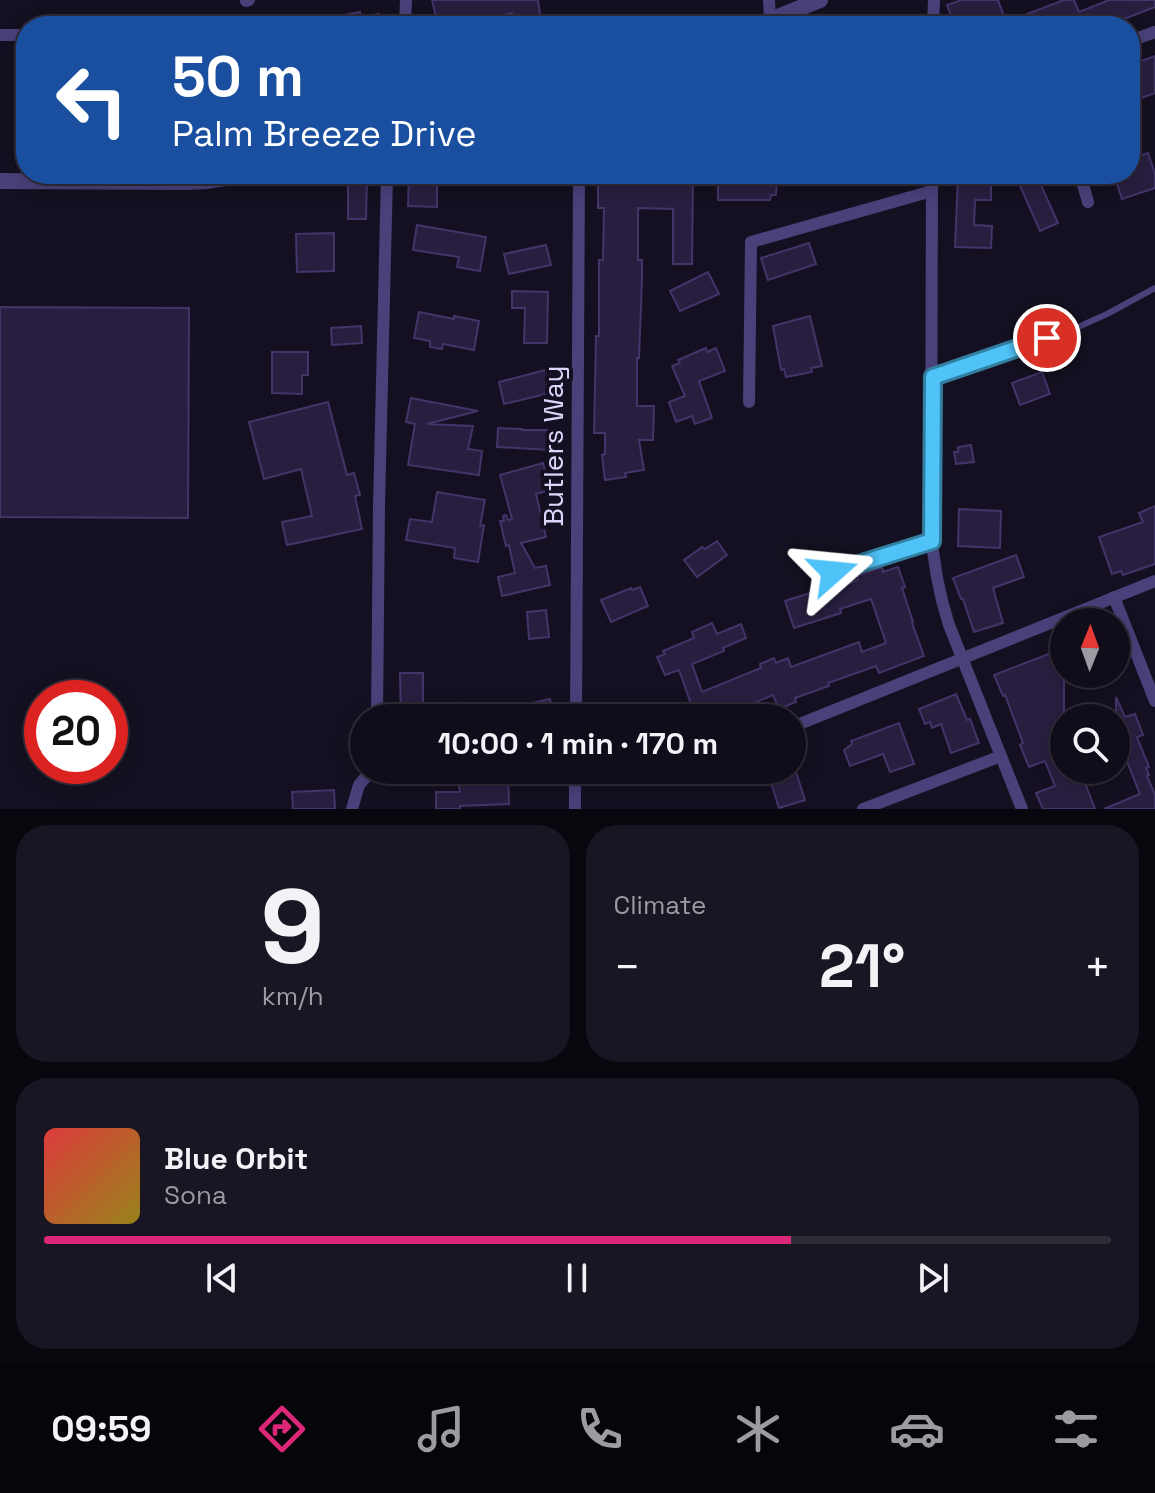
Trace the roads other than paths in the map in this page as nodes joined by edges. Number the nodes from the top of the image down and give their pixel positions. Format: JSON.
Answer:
{"nodes":[{"id":1,"x":820,"y":0,"type":"edge"},
{"id":2,"x":780,"y":16,"type":"edge"},
{"id":3,"x":387,"y":184,"type":"edge"},
{"id":4,"x":579,"y":184,"type":"edge"},
{"id":5,"x":932,"y":184,"type":"edge"},
{"id":6,"x":1083,"y":184,"type":"edge"},
{"id":7,"x":932,"y":191,"type":"junction"},
{"id":8,"x":1088,"y":202,"type":"dead end"},
{"id":9,"x":1155,"y":288,"type":"edge"},
{"id":10,"x":933,"y":377,"type":"junction"},
{"id":11,"x":749,"y":402,"type":"dead end"},
{"id":12,"x":932,"y":541,"type":"junction"},
{"id":13,"x":833,"y":572,"type":"dead end"},
{"id":14,"x":1155,"y":581,"type":"edge"},
{"id":15,"x":1114,"y":597,"type":"junction"},
{"id":16,"x":962,"y":659,"type":"junction"},
{"id":17,"x":1155,"y":701,"type":"edge"},
{"id":18,"x":377,"y":704,"type":"edge"},
{"id":19,"x":576,"y":704,"type":"edge"},
{"id":20,"x":806,"y":721,"type":"edge"},
{"id":21,"x":1001,"y":756,"type":"junction"},
{"id":22,"x":361,"y":784,"type":"edge"},
{"id":23,"x":575,"y":784,"type":"edge"},
{"id":24,"x":352,"y":809,"type":"edge"},
{"id":25,"x":575,"y":809,"type":"edge"},
{"id":26,"x":863,"y":809,"type":"edge"},
{"id":27,"x":1022,"y":809,"type":"edge"}],
"edges":[{"from":1,"to":2,"type":"street"},
{"from":3,"to":18,"type":"street"},
{"from":4,"to":19,"type":"street","name":"Butlers Way"},
{"from":5,"to":7,"type":"street"},
{"from":6,"to":8,"type":"street"},
{"from":7,"to":10,"type":"street"},
{"from":7,"to":11,"type":"street"},
{"from":9,"to":10,"type":"lane"},
{"from":10,"to":12,"type":"street"},
{"from":12,"to":13,"type":"lane"},
{"from":12,"to":16,"type":"street"},
{"from":14,"to":15,"type":"street"},
{"from":15,"to":16,"type":"street"},
{"from":15,"to":17,"type":"street"},
{"from":16,"to":20,"type":"street"},
{"from":16,"to":21,"type":"street"},
{"from":21,"to":26,"type":"street"},
{"from":21,"to":27,"type":"street"},
{"from":22,"to":24,"type":"street"},
{"from":23,"to":25,"type":"street"}]}
